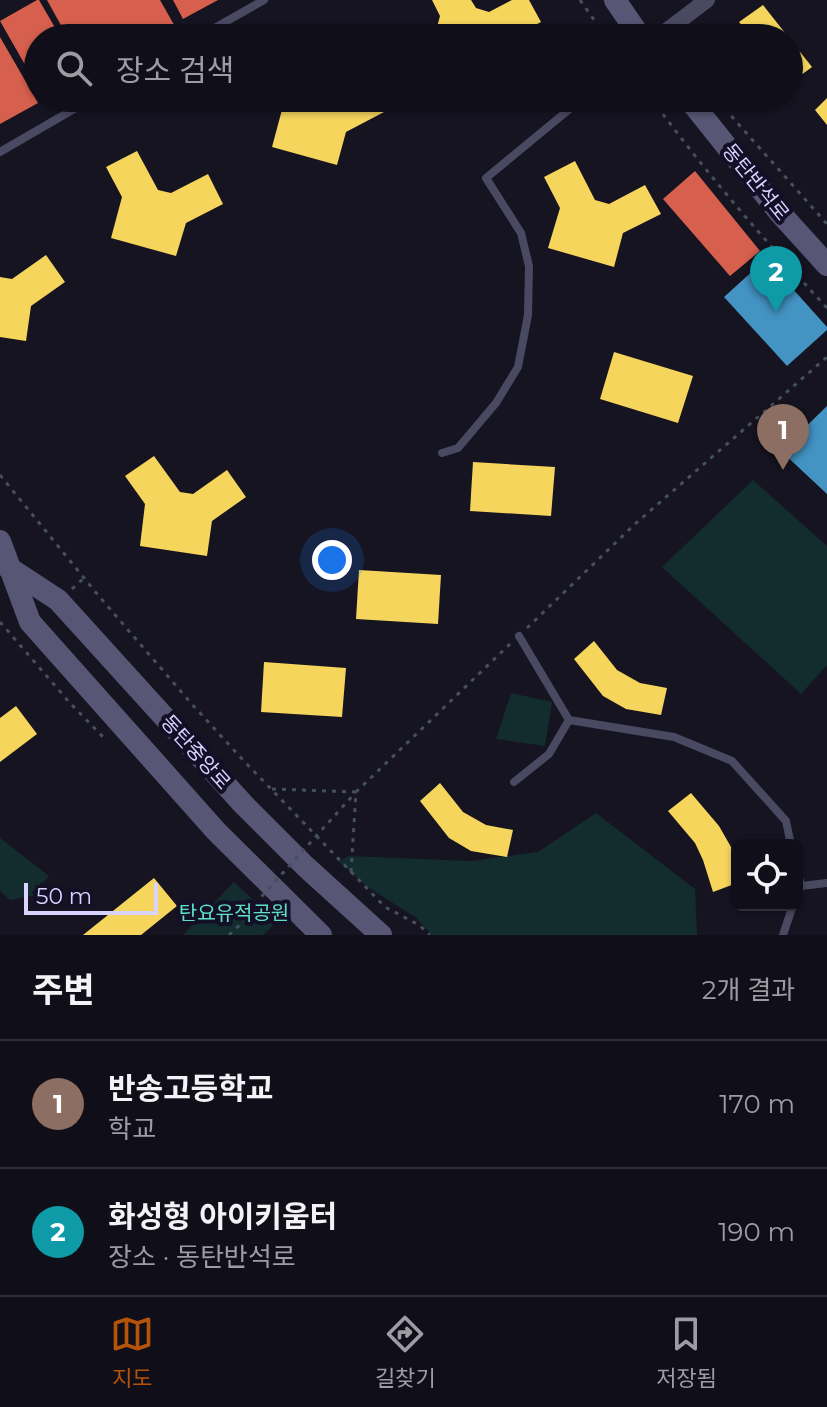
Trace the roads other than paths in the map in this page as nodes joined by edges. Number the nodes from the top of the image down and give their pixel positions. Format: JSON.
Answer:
{"nodes":[{"id":1,"x":264,"y":0,"type":"edge"},
{"id":2,"x":615,"y":0,"type":"edge"},
{"id":3,"x":707,"y":0,"type":"edge"},
{"id":4,"x":222,"y":24,"type":"edge"},
{"id":5,"x":631,"y":24,"type":"edge"},
{"id":6,"x":675,"y":24,"type":"edge"},
{"id":7,"x":69,"y":112,"type":"edge"},
{"id":8,"x":566,"y":112,"type":"edge"},
{"id":9,"x":699,"y":112,"type":"edge"},
{"id":10,"x":0,"y":152,"type":"edge"},
{"id":11,"x":827,"y":265,"type":"edge"},
{"id":12,"x":442,"y":453,"type":"dead end"},
{"id":13,"x":0,"y":541,"type":"edge"},
{"id":14,"x":4,"y":571,"type":"edge"},
{"id":15,"x":519,"y":636,"type":"road end"},
{"id":16,"x":569,"y":720,"type":"junction"},
{"id":17,"x":514,"y":782,"type":"dead end"},
{"id":18,"x":790,"y":839,"type":"edge"},
{"id":19,"x":827,"y":883,"type":"edge"},
{"id":20,"x":803,"y":886,"type":"edge"},
{"id":21,"x":791,"y":911,"type":"edge"},
{"id":22,"x":321,"y":935,"type":"edge"},
{"id":23,"x":381,"y":935,"type":"edge"},
{"id":24,"x":783,"y":935,"type":"edge"}],
"edges":[{"from":1,"to":4,"type":"lane"},
{"from":2,"to":5,"type":"street"},
{"from":3,"to":6,"type":"street"},
{"from":7,"to":10,"type":"lane"},
{"from":8,"to":12,"type":"lane"},
{"from":9,"to":11,"type":"street","name":"동탄반석로"},
{"from":13,"to":14,"type":"street","name":"동탄중앙로"},
{"from":14,"to":22,"type":"street","name":"동탄중앙로"},
{"from":14,"to":23,"type":"street","name":"동탄중앙로"},
{"from":15,"to":16,"type":"lane"},
{"from":16,"to":17,"type":"lane"},
{"from":16,"to":18,"type":"lane"},
{"from":19,"to":20,"type":"lane"},
{"from":21,"to":24,"type":"lane"}]}
